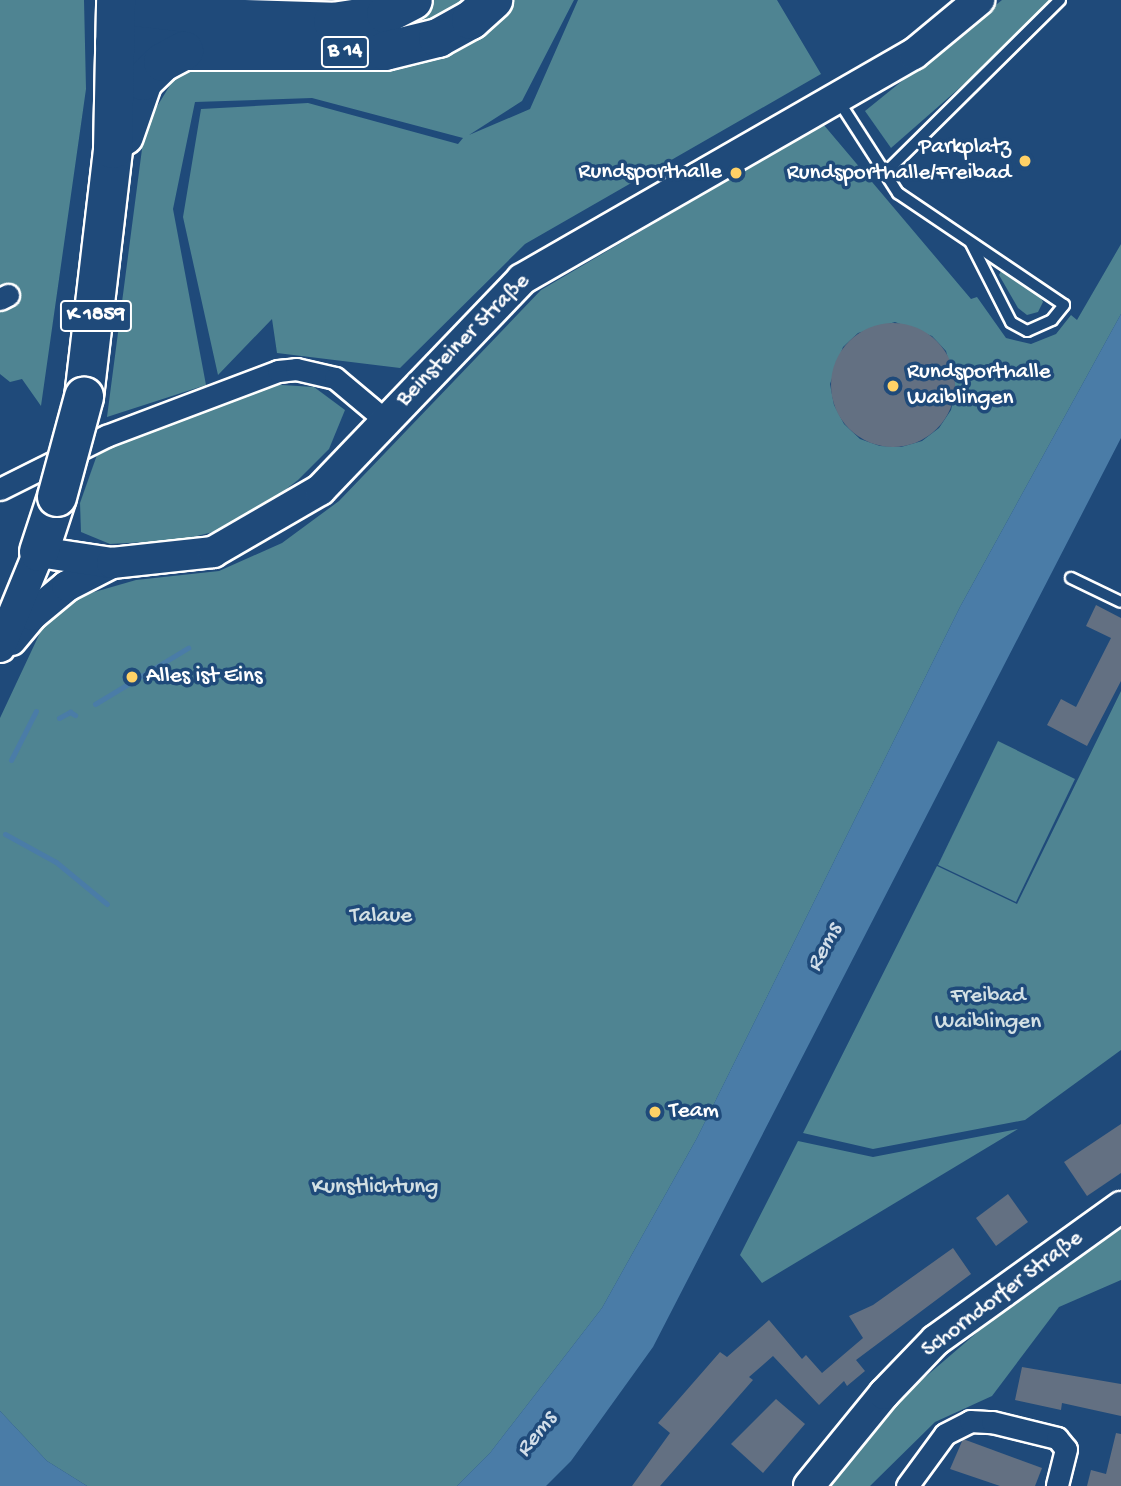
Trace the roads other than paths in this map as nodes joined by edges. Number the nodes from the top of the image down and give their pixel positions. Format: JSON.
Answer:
{"nodes":[{"id":1,"x":412,"y":0,"type":"edge"},
{"id":2,"x":493,"y":0,"type":"edge"},
{"id":3,"x":979,"y":0,"type":"edge"},
{"id":4,"x":1060,"y":0,"type":"edge"},
{"id":5,"x":116,"y":19,"type":"edge"},
{"id":6,"x":184,"y":51,"type":"junction"},
{"id":7,"x":838,"y":100,"type":"junction"},
{"id":8,"x":883,"y":175,"type":"junction"},
{"id":9,"x":110,"y":183,"type":"junction"},
{"id":10,"x":971,"y":243,"type":"junction"},
{"id":11,"x":385,"y":420,"type":"junction"},
{"id":12,"x":0,"y":489,"type":"edge"},
{"id":13,"x":39,"y":552,"type":"junction"},
{"id":14,"x":112,"y":563,"type":"junction"},
{"id":15,"x":1071,"y":578,"type":"dead end"},
{"id":16,"x":1121,"y":602,"type":"edge"},
{"id":17,"x":0,"y":648,"type":"edge"},
{"id":18,"x":0,"y":653,"type":"edge"},
{"id":19,"x":1121,"y":1207,"type":"edge"},
{"id":20,"x":809,"y":1486,"type":"edge"},
{"id":21,"x":907,"y":1486,"type":"edge"},
{"id":22,"x":1057,"y":1486,"type":"edge"}],
"edges":[{"from":1,"to":5,"type":"highway","number":"B 14"},
{"from":2,"to":6,"type":"highway","number":"B 14"},
{"from":3,"to":7,"type":"street","name":"Beinsteiner Straße"},
{"from":4,"to":8,"type":"lane"},
{"from":5,"to":6,"type":"highway","number":"B 14"},
{"from":5,"to":9,"type":"highway","number":"K 1859"},
{"from":6,"to":9,"type":"highway"},
{"from":7,"to":8,"type":"lane"},
{"from":7,"to":11,"type":"street","name":"Beinsteiner Straße"},
{"from":8,"to":10,"type":"lane"},
{"from":9,"to":13,"type":"highway","number":"K 1859","bridge":true},
{"from":10,"to":10,"type":"lane"},
{"from":11,"to":12,"type":"street","name":"Beinsteiner Straße"},
{"from":11,"to":14,"type":"street"},
{"from":13,"to":14,"type":"street"},
{"from":13,"to":17,"type":"street","number":"K 1859"},
{"from":14,"to":18,"type":"street"},
{"from":15,"to":16,"type":"lane"},
{"from":19,"to":20,"type":"street","name":"Schorndorfer Straße"},
{"from":21,"to":22,"type":"street"}]}
